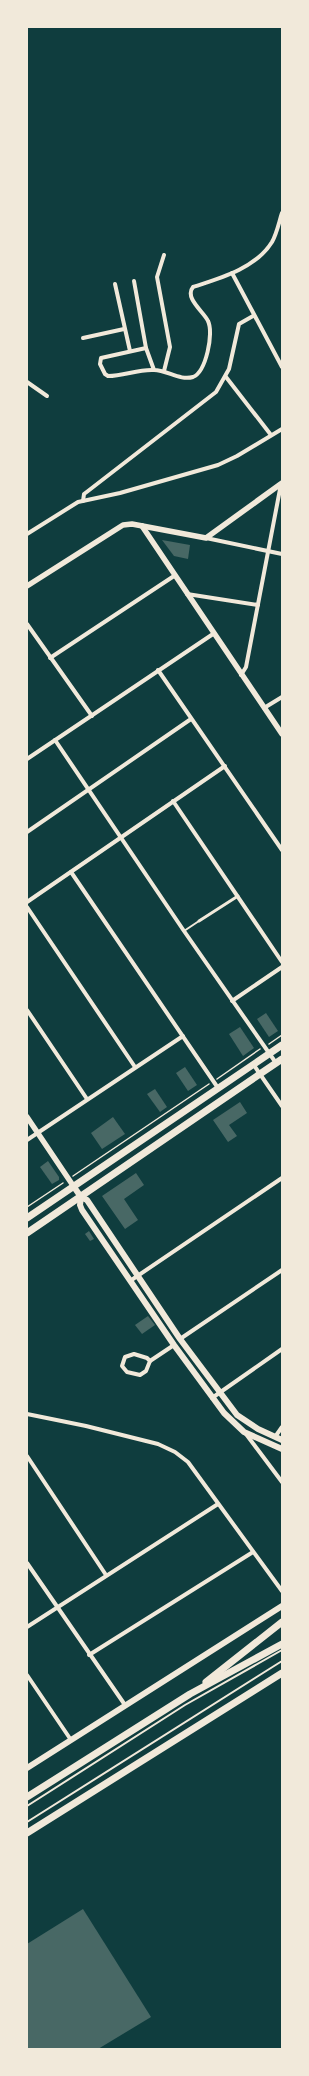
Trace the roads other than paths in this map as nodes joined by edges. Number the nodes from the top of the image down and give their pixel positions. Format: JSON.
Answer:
{"nodes":[{"id":1,"x":282,"y":213,"type":"edge"},
{"id":2,"x":164,"y":255,"type":"dead end"},
{"id":3,"x":232,"y":273,"type":"junction"},
{"id":4,"x":134,"y":281,"type":"dead end"},
{"id":5,"x":115,"y":284,"type":"dead end"},
{"id":6,"x":253,"y":316,"type":"junction"},
{"id":7,"x":124,"y":329,"type":"junction"},
{"id":8,"x":83,"y":338,"type":"dead end"},
{"id":9,"x":146,"y":348,"type":"junction"},
{"id":10,"x":130,"y":351,"type":"junction"},
{"id":11,"x":282,"y":366,"type":"edge"},
{"id":12,"x":154,"y":370,"type":"junction"},
{"id":13,"x":164,"y":371,"type":"junction"},
{"id":14,"x":226,"y":377,"type":"junction"},
{"id":15,"x":27,"y":382,"type":"edge"},
{"id":16,"x":47,"y":396,"type":"dead end"},
{"id":17,"x":282,"y":429,"type":"edge"},
{"id":18,"x":271,"y":436,"type":"junction"},
{"id":19,"x":281,"y":484,"type":"edge"},
{"id":20,"x":83,"y":501,"type":"junction"},
{"id":21,"x":142,"y":526,"type":"junction"},
{"id":22,"x":27,"y":534,"type":"edge"},
{"id":23,"x":206,"y":538,"type":"junction"},
{"id":24,"x":268,"y":551,"type":"junction"},
{"id":25,"x":282,"y":554,"type":"edge"},
{"id":26,"x":174,"y":576,"type":"junction"},
{"id":27,"x":27,"y":586,"type":"edge"},
{"id":28,"x":187,"y":594,"type":"junction"},
{"id":29,"x":258,"y":605,"type":"junction"},
{"id":30,"x":27,"y":624,"type":"edge"},
{"id":31,"x":214,"y":634,"type":"junction"},
{"id":32,"x":50,"y":658,"type":"junction"},
{"id":33,"x":158,"y":670,"type":"junction"},
{"id":34,"x":241,"y":675,"type":"junction"},
{"id":35,"x":282,"y":697,"type":"edge"},
{"id":36,"x":264,"y":708,"type":"junction"},
{"id":37,"x":93,"y":716,"type":"junction"},
{"id":38,"x":192,"y":719,"type":"junction"},
{"id":39,"x":282,"y":734,"type":"edge"},
{"id":40,"x":55,"y":740,"type":"junction"},
{"id":41,"x":27,"y":759,"type":"edge"},
{"id":42,"x":225,"y":766,"type":"junction"},
{"id":43,"x":89,"y":790,"type":"junction"},
{"id":44,"x":173,"y":801,"type":"junction"},
{"id":45,"x":27,"y":832,"type":"edge"},
{"id":46,"x":121,"y":838,"type":"junction"},
{"id":47,"x":282,"y":850,"type":"edge"},
{"id":48,"x":71,"y":872,"type":"junction"},
{"id":49,"x":238,"y":896,"type":"junction"},
{"id":50,"x":27,"y":902,"type":"edge"},
{"id":51,"x":27,"y":907,"type":"edge"},
{"id":52,"x":199,"y":921,"type":"joint"},
{"id":53,"x":184,"y":931,"type":"junction"},
{"id":54,"x":282,"y":962,"type":"edge"},
{"id":55,"x":282,"y":967,"type":"edge"},
{"id":56,"x":232,"y":1001,"type":"junction"},
{"id":57,"x":27,"y":1010,"type":"edge"},
{"id":58,"x":183,"y":1036,"type":"junction"},
{"id":59,"x":282,"y":1045,"type":"edge"},
{"id":60,"x":269,"y":1054,"type":"junction"},
{"id":61,"x":279,"y":1061,"type":"edge"},
{"id":62,"x":253,"y":1064,"type":"junction"},
{"id":63,"x":135,"y":1067,"type":"junction"},
{"id":64,"x":260,"y":1074,"type":"junction"},
{"id":65,"x":218,"y":1088,"type":"junction"},
{"id":66,"x":87,"y":1099,"type":"junction"},
{"id":67,"x":282,"y":1106,"type":"edge"},
{"id":68,"x":27,"y":1117,"type":"edge"},
{"id":69,"x":38,"y":1132,"type":"junction"},
{"id":70,"x":27,"y":1140,"type":"edge"},
{"id":71,"x":282,"y":1178,"type":"edge"},
{"id":72,"x":74,"y":1187,"type":"junction"},
{"id":73,"x":81,"y":1197,"type":"junction"},
{"id":74,"x":27,"y":1218,"type":"edge"},
{"id":75,"x":27,"y":1233,"type":"edge"},
{"id":76,"x":282,"y":1270,"type":"edge"},
{"id":77,"x":138,"y":1275,"type":"junction"},
{"id":78,"x":130,"y":1281,"type":"junction"},
{"id":79,"x":180,"y":1339,"type":"junction"},
{"id":80,"x":174,"y":1345,"type":"junction"},
{"id":81,"x":282,"y":1349,"type":"edge"},
{"id":82,"x":150,"y":1361,"type":"junction"},
{"id":83,"x":219,"y":1392,"type":"junction"},
{"id":84,"x":212,"y":1398,"type":"junction"},
{"id":85,"x":27,"y":1414,"type":"edge"},
{"id":86,"x":282,"y":1427,"type":"edge"},
{"id":87,"x":244,"y":1432,"type":"junction"},
{"id":88,"x":275,"y":1437,"type":"junction"},
{"id":89,"x":282,"y":1440,"type":"edge"},
{"id":90,"x":282,"y":1449,"type":"edge"},
{"id":91,"x":27,"y":1456,"type":"edge"},
{"id":92,"x":282,"y":1482,"type":"edge"},
{"id":93,"x":218,"y":1504,"type":"junction"},
{"id":94,"x":253,"y":1552,"type":"junction"},
{"id":95,"x":27,"y":1563,"type":"edge"},
{"id":96,"x":106,"y":1575,"type":"junction"},
{"id":97,"x":282,"y":1591,"type":"edge"},
{"id":98,"x":282,"y":1606,"type":"edge"},
{"id":99,"x":57,"y":1607,"type":"junction"},
{"id":100,"x":282,"y":1622,"type":"edge"},
{"id":101,"x":27,"y":1627,"type":"edge"},
{"id":102,"x":282,"y":1644,"type":"edge"},
{"id":103,"x":282,"y":1650,"type":"edge"},
{"id":104,"x":89,"y":1655,"type":"junction"},
{"id":105,"x":282,"y":1660,"type":"edge"},
{"id":106,"x":282,"y":1673,"type":"edge"},
{"id":107,"x":28,"y":1677,"type":"edge"},
{"id":108,"x":190,"y":1694,"type":"junction"},
{"id":109,"x":125,"y":1705,"type":"junction"},
{"id":110,"x":71,"y":1740,"type":"junction"},
{"id":111,"x":27,"y":1768,"type":"edge"},
{"id":112,"x":27,"y":1797,"type":"edge"},
{"id":113,"x":27,"y":1806,"type":"edge"},
{"id":114,"x":27,"y":1822,"type":"edge"},
{"id":115,"x":27,"y":1834,"type":"edge"}],
"edges":[{"from":1,"to":3,"type":"street"},
{"from":2,"to":13,"type":"street"},
{"from":3,"to":6,"type":"street"},
{"from":3,"to":13,"type":"street"},
{"from":4,"to":9,"type":"street"},
{"from":5,"to":7,"type":"street"},
{"from":6,"to":11,"type":"street"},
{"from":6,"to":14,"type":"street"},
{"from":7,"to":8,"type":"street"},
{"from":7,"to":10,"type":"street"},
{"from":9,"to":10,"type":"street"},
{"from":9,"to":12,"type":"street"},
{"from":10,"to":12,"type":"street"},
{"from":12,"to":13,"type":"street"},
{"from":14,"to":18,"type":"street"},
{"from":14,"to":20,"type":"street"},
{"from":15,"to":16,"type":"street"},
{"from":17,"to":18,"type":"street"},
{"from":18,"to":20,"type":"street"},
{"from":19,"to":23,"type":"street"},
{"from":19,"to":24,"type":"street"},
{"from":20,"to":22,"type":"street"},
{"from":21,"to":23,"type":"street"},
{"from":21,"to":26,"type":"street"},
{"from":21,"to":27,"type":"street"},
{"from":23,"to":24,"type":"street"},
{"from":24,"to":25,"type":"street"},
{"from":24,"to":29,"type":"street"},
{"from":26,"to":28,"type":"street"},
{"from":26,"to":32,"type":"street"},
{"from":28,"to":29,"type":"street"},
{"from":28,"to":31,"type":"street"},
{"from":29,"to":34,"type":"street"},
{"from":30,"to":32,"type":"street"},
{"from":31,"to":33,"type":"street"},
{"from":31,"to":34,"type":"street"},
{"from":32,"to":37,"type":"street"},
{"from":33,"to":37,"type":"street"},
{"from":33,"to":38,"type":"street"},
{"from":34,"to":36,"type":"street"},
{"from":35,"to":36,"type":"street"},
{"from":36,"to":39,"type":"street"},
{"from":37,"to":40,"type":"street"},
{"from":38,"to":42,"type":"street"},
{"from":38,"to":43,"type":"street"},
{"from":40,"to":41,"type":"street"},
{"from":40,"to":43,"type":"street"},
{"from":42,"to":44,"type":"street"},
{"from":42,"to":47,"type":"street"},
{"from":43,"to":45,"type":"street"},
{"from":43,"to":46,"type":"street"},
{"from":44,"to":46,"type":"street"},
{"from":44,"to":49,"type":"street"},
{"from":46,"to":48,"type":"street"},
{"from":46,"to":53,"type":"street"},
{"from":48,"to":50,"type":"street"},
{"from":48,"to":58,"type":"street"},
{"from":49,"to":52,"type":"street"},
{"from":49,"to":54,"type":"street"},
{"from":51,"to":63,"type":"street"},
{"from":52,"to":53,"type":"lane"},
{"from":53,"to":56,"type":"street"},
{"from":55,"to":56,"type":"street"},
{"from":56,"to":60,"type":"street"},
{"from":57,"to":66,"type":"street"},
{"from":58,"to":63,"type":"street"},
{"from":58,"to":65,"type":"street"},
{"from":59,"to":60,"type":"main road"},
{"from":60,"to":61,"type":"street"},
{"from":60,"to":62,"type":"main road"},
{"from":61,"to":64,"type":"main road"},
{"from":62,"to":64,"type":"street"},
{"from":62,"to":65,"type":"main road"},
{"from":63,"to":66,"type":"street"},
{"from":64,"to":67,"type":"street"},
{"from":64,"to":73,"type":"main road"},
{"from":65,"to":72,"type":"main road"},
{"from":66,"to":69,"type":"street"},
{"from":68,"to":69,"type":"street"},
{"from":69,"to":70,"type":"street"},
{"from":69,"to":72,"type":"street"},
{"from":71,"to":77,"type":"street"},
{"from":72,"to":73,"type":"main road"},
{"from":72,"to":74,"type":"main road"},
{"from":73,"to":75,"type":"main road"},
{"from":73,"to":77,"type":"main road"},
{"from":73,"to":78,"type":"main road"},
{"from":76,"to":79,"type":"street"},
{"from":77,"to":78,"type":"street"},
{"from":77,"to":79,"type":"main road"},
{"from":78,"to":80,"type":"main road"},
{"from":79,"to":83,"type":"main road"},
{"from":80,"to":82,"type":"street"},
{"from":80,"to":84,"type":"main road"},
{"from":81,"to":83,"type":"street"},
{"from":82,"to":82,"type":"street"},
{"from":83,"to":84,"type":"street"},
{"from":83,"to":88,"type":"main road"},
{"from":84,"to":87,"type":"main road"},
{"from":85,"to":93,"type":"street"},
{"from":86,"to":88,"type":"street"},
{"from":87,"to":90,"type":"main road"},
{"from":87,"to":92,"type":"street"},
{"from":88,"to":89,"type":"main road"},
{"from":91,"to":96,"type":"street"},
{"from":93,"to":94,"type":"street"},
{"from":93,"to":96,"type":"street"},
{"from":94,"to":97,"type":"street"},
{"from":94,"to":104,"type":"street"},
{"from":95,"to":99,"type":"street"},
{"from":96,"to":99,"type":"street"},
{"from":98,"to":109,"type":"main road"},
{"from":99,"to":101,"type":"street"},
{"from":99,"to":104,"type":"street"},
{"from":100,"to":108,"type":"main road"},
{"from":102,"to":108,"type":"main road"},
{"from":103,"to":113,"type":"lane"},
{"from":104,"to":109,"type":"street"},
{"from":105,"to":114,"type":"lane"},
{"from":106,"to":115,"type":"main road"},
{"from":107,"to":110,"type":"street"},
{"from":108,"to":112,"type":"main road"},
{"from":109,"to":110,"type":"main road"},
{"from":110,"to":111,"type":"main road"}]}
